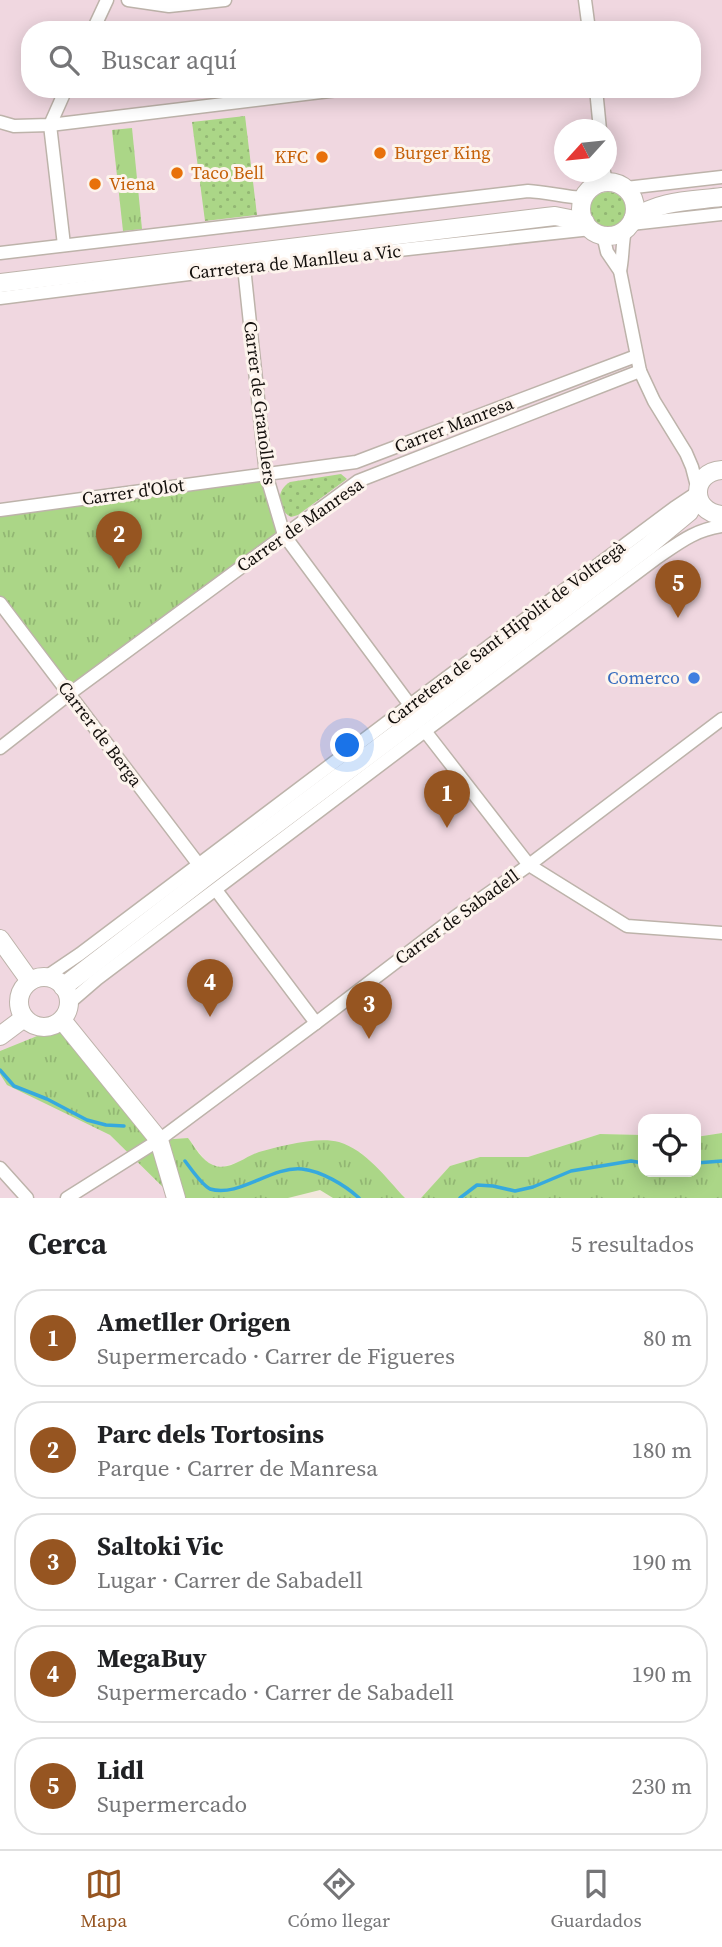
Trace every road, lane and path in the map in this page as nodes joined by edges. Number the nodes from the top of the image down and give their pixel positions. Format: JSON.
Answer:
{"nodes":[{"id":1,"x":107,"y":0,"type":"edge"},
{"id":2,"x":128,"y":0,"type":"edge"},
{"id":3,"x":225,"y":0,"type":"edge"},
{"id":4,"x":585,"y":0,"type":"edge"},
{"id":5,"x":97,"y":21,"type":"edge"},
{"id":6,"x":588,"y":21,"type":"edge"},
{"id":7,"x":62,"y":98,"type":"edge"},
{"id":8,"x":272,"y":98,"type":"edge"},
{"id":9,"x":597,"y":98,"type":"edge"},
{"id":10,"x":599,"y":119,"type":"edge"},
{"id":11,"x":0,"y":122,"type":"edge"},
{"id":12,"x":50,"y":125,"type":"junction"},
{"id":13,"x":722,"y":177,"type":"edge"},
{"id":14,"x":598,"y":182,"type":"edge"},
{"id":15,"x":614,"y":182,"type":"edge"},
{"id":16,"x":629,"y":193,"type":"junction"},
{"id":17,"x":722,"y":197,"type":"edge"},
{"id":18,"x":583,"y":199,"type":"junction"},
{"id":19,"x":663,"y":204,"type":"junction"},
{"id":20,"x":722,"y":214,"type":"edge"},
{"id":21,"x":555,"y":216,"type":"junction"},
{"id":22,"x":630,"y":224,"type":"junction"},
{"id":23,"x":593,"y":229,"type":"junction"},
{"id":24,"x":64,"y":245,"type":"junction"},
{"id":25,"x":0,"y":253,"type":"edge"},
{"id":26,"x":244,"y":267,"type":"junction"},
{"id":27,"x":620,"y":271,"type":"junction"},
{"id":28,"x":0,"y":283,"type":"edge"},
{"id":29,"x":0,"y":298,"type":"edge"},
{"id":30,"x":636,"y":356,"type":"junction"},
{"id":31,"x":640,"y":371,"type":"junction"},
{"id":32,"x":681,"y":444,"type":"junction"},
{"id":33,"x":721,"y":470,"type":"edge"},
{"id":34,"x":266,"y":474,"type":"junction"},
{"id":35,"x":698,"y":492,"type":"junction"},
{"id":36,"x":0,"y":510,"type":"edge"},
{"id":37,"x":720,"y":518,"type":"edge"},
{"id":38,"x":676,"y":523,"type":"junction"},
{"id":39,"x":284,"y":535,"type":"junction"},
{"id":40,"x":659,"y":556,"type":"junction"},
{"id":41,"x":0,"y":603,"type":"edge"},
{"id":42,"x":69,"y":694,"type":"junction"},
{"id":43,"x":410,"y":705,"type":"junction"},
{"id":44,"x":722,"y":719,"type":"edge"},
{"id":45,"x":425,"y":731,"type":"junction"},
{"id":46,"x":0,"y":748,"type":"edge"},
{"id":47,"x":199,"y":865,"type":"junction"},
{"id":48,"x":528,"y":865,"type":"junction"},
{"id":49,"x":216,"y":890,"type":"junction"},
{"id":50,"x":722,"y":933,"type":"edge"},
{"id":51,"x":0,"y":939,"type":"edge"},
{"id":52,"x":38,"y":979,"type":"junction"},
{"id":53,"x":64,"y":1004,"type":"junction"},
{"id":54,"x":24,"y":1018,"type":"junction"},
{"id":55,"x":316,"y":1023,"type":"junction"},
{"id":56,"x":0,"y":1036,"type":"edge"},
{"id":57,"x":159,"y":1140,"type":"junction"},
{"id":58,"x":0,"y":1168,"type":"edge"},
{"id":59,"x":84,"y":1193,"type":"edge"},
{"id":60,"x":27,"y":1198,"type":"edge"},
{"id":61,"x":68,"y":1198,"type":"edge"},
{"id":62,"x":176,"y":1198,"type":"edge"}],
"edges":[{"from":1,"to":5,"type":"street"},
{"from":2,"to":3,"type":"street"},
{"from":4,"to":6,"type":"street"},
{"from":7,"to":12,"type":"street"},
{"from":8,"to":12,"type":"street"},
{"from":9,"to":10,"type":"street"},
{"from":11,"to":12,"type":"street"},
{"from":12,"to":24,"type":"street"},
{"from":13,"to":16,"type":"street"},
{"from":14,"to":18,"type":"street"},
{"from":15,"to":16,"type":"street"},
{"from":16,"to":19,"type":"street"},
{"from":16,"to":22,"type":"street"},
{"from":17,"to":19,"type":"street"},
{"from":18,"to":21,"type":"street","name":"Carretera de Manlleu a Vic"},
{"from":18,"to":23,"type":"street"},
{"from":18,"to":24,"type":"street"},
{"from":19,"to":22,"type":"street"},
{"from":20,"to":22,"type":"street"},
{"from":21,"to":23,"type":"street","name":"Carretera de Manlleu a Vic"},
{"from":21,"to":28,"type":"street","name":"Carretera de Manlleu a Vic"},
{"from":22,"to":23,"type":"street"},
{"from":22,"to":27,"type":"street"},
{"from":23,"to":26,"type":"street","name":"Carretera de Manlleu a Vic"},
{"from":23,"to":27,"type":"street"},
{"from":24,"to":25,"type":"street"},
{"from":26,"to":29,"type":"street","name":"Carretera de Manlleu a Vic"},
{"from":26,"to":34,"type":"street","name":"Carrer de Granollers"},
{"from":27,"to":30,"type":"street"},
{"from":30,"to":31,"type":"street"},
{"from":30,"to":34,"type":"street","name":"Carrer Manresa"},
{"from":31,"to":32,"type":"street"},
{"from":31,"to":39,"type":"street","name":"Carrer de Manresa"},
{"from":32,"to":33,"type":"street"},
{"from":32,"to":35,"type":"street"},
{"from":33,"to":35,"type":"street"},
{"from":34,"to":36,"type":"street","name":"Carrer d'Olot"},
{"from":34,"to":39,"type":"street","name":"Carrer de Granollers"},
{"from":35,"to":37,"type":"street"},
{"from":35,"to":38,"type":"street","name":"Carretera de Sant Hipòlit de Voltregà"},
{"from":35,"to":43,"type":"street","name":"Carretera de Sant Hipòlit de Voltregà"},
{"from":37,"to":38,"type":"street","name":"Carretera de Sant Hipòlit de Voltregà"},
{"from":37,"to":40,"type":"street","name":"Carretera de Sant Hipòlit de Voltregà"},
{"from":38,"to":40,"type":"street","name":"Carretera de Sant Hipòlit de Voltregà"},
{"from":38,"to":53,"type":"street","name":"Carretera de Sant Hipòlit de Voltregà"},
{"from":39,"to":42,"type":"street","name":"Carrer de Manresa"},
{"from":39,"to":43,"type":"street","name":"Carrer de Granollers"},
{"from":40,"to":45,"type":"street","name":"Carretera de Sant Hipòlit de Voltregà"},
{"from":41,"to":42,"type":"street","name":"Carrer de Berga"},
{"from":42,"to":46,"type":"street","name":"Carrer de Manresa"},
{"from":42,"to":47,"type":"street","name":"Carrer de Berga"},
{"from":43,"to":47,"type":"street","name":"Carretera de Sant Hipòlit de Voltregà"},
{"from":44,"to":48,"type":"street","name":"Carrer de Sabadell"},
{"from":45,"to":48,"type":"street"},
{"from":45,"to":49,"type":"street","name":"Carretera de Sant Hipòlit de Voltregà"},
{"from":47,"to":52,"type":"street","name":"Carretera de Sant Hipòlit de Voltregà"},
{"from":48,"to":50,"type":"street"},
{"from":48,"to":55,"type":"street","name":"Carrer de Sabadell"},
{"from":49,"to":53,"type":"street","name":"Carretera de Sant Hipòlit de Voltregà"},
{"from":49,"to":55,"type":"street"},
{"from":51,"to":52,"type":"street"},
{"from":52,"to":53,"type":"street"},
{"from":52,"to":54,"type":"street"},
{"from":53,"to":54,"type":"street"},
{"from":53,"to":57,"type":"street"},
{"from":54,"to":56,"type":"street"},
{"from":55,"to":57,"type":"street","name":"Carrer de Sabadell"},
{"from":57,"to":59,"type":"street","name":"Carrer de Sabadell"},
{"from":57,"to":62,"type":"street"},
{"from":58,"to":60,"type":"street"},
{"from":59,"to":61,"type":"street","name":"Carrer de Sabadell"}]}
